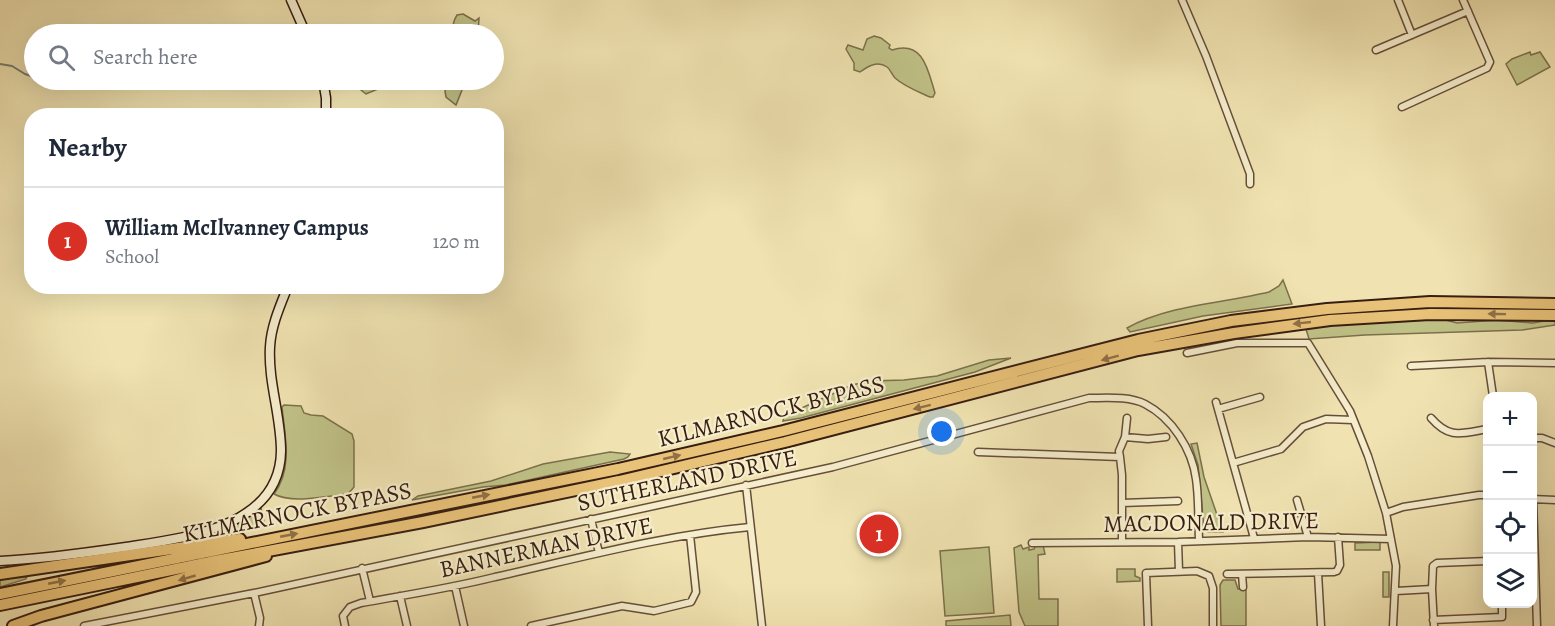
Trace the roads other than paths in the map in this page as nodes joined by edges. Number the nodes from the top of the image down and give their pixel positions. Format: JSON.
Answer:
{"nodes":[{"id":1,"x":291,"y":0,"type":"edge"},
{"id":2,"x":1182,"y":0,"type":"edge"},
{"id":3,"x":1398,"y":0,"type":"edge"},
{"id":4,"x":1464,"y":0,"type":"edge"},
{"id":5,"x":1468,"y":11,"type":"junction"},
{"id":6,"x":302,"y":24,"type":"edge"},
{"id":7,"x":1412,"y":34,"type":"junction"},
{"id":8,"x":1376,"y":50,"type":"dead end"},
{"id":9,"x":325,"y":90,"type":"edge"},
{"id":10,"x":1402,"y":107,"type":"dead end"},
{"id":11,"x":326,"y":108,"type":"edge"},
{"id":12,"x":1250,"y":184,"type":"dead end"},
{"id":13,"x":285,"y":294,"type":"edge"},
{"id":14,"x":1555,"y":304,"type":"edge"},
{"id":15,"x":1555,"y":315,"type":"edge"},
{"id":16,"x":1187,"y":353,"type":"dead end"},
{"id":17,"x":1488,"y":362,"type":"junction"},
{"id":18,"x":1555,"y":363,"type":"edge"},
{"id":19,"x":1411,"y":366,"type":"dead end"},
{"id":20,"x":1492,"y":392,"type":"edge"},
{"id":21,"x":1260,"y":397,"type":"dead end"},
{"id":22,"x":1126,"y":418,"type":"dead end"},
{"id":23,"x":1431,"y":418,"type":"dead end"},
{"id":24,"x":1353,"y":420,"type":"junction"},
{"id":25,"x":1483,"y":430,"type":"edge"},
{"id":26,"x":1125,"y":436,"type":"junction"},
{"id":27,"x":1166,"y":437,"type":"dead end"},
{"id":28,"x":1537,"y":439,"type":"edge"},
{"id":29,"x":1555,"y":443,"type":"edge"},
{"id":30,"x":978,"y":452,"type":"dead end"},
{"id":31,"x":1120,"y":457,"type":"junction"},
{"id":32,"x":1233,"y":463,"type":"junction"},
{"id":33,"x":746,"y":485,"type":"junction"},
{"id":34,"x":1483,"y":495,"type":"edge"},
{"id":35,"x":1537,"y":499,"type":"edge"},
{"id":36,"x":1297,"y":500,"type":"dead end"},
{"id":37,"x":1533,"y":500,"type":"edge"},
{"id":38,"x":1555,"y":500,"type":"edge"},
{"id":39,"x":1178,"y":501,"type":"dead end"},
{"id":40,"x":1122,"y":503,"type":"junction"},
{"id":41,"x":1386,"y":513,"type":"junction"},
{"id":42,"x":591,"y":519,"type":"junction"},
{"id":43,"x":750,"y":527,"type":"junction"},
{"id":44,"x":690,"y":535,"type":"junction"},
{"id":45,"x":1308,"y":537,"type":"junction"},
{"id":46,"x":1338,"y":537,"type":"junction"},
{"id":47,"x":1254,"y":538,"type":"junction"},
{"id":48,"x":1391,"y":538,"type":"junction"},
{"id":49,"x":262,"y":540,"type":"junction"},
{"id":50,"x":1199,"y":540,"type":"junction"},
{"id":51,"x":1122,"y":542,"type":"junction"},
{"id":52,"x":1178,"y":542,"type":"junction"},
{"id":53,"x":1032,"y":543,"type":"dead end"},
{"id":54,"x":283,"y":548,"type":"junction"},
{"id":55,"x":599,"y":553,"type":"junction"},
{"id":56,"x":0,"y":561,"type":"edge"},
{"id":57,"x":1483,"y":561,"type":"edge"},
{"id":58,"x":362,"y":568,"type":"junction"},
{"id":59,"x":1179,"y":571,"type":"junction"},
{"id":60,"x":1318,"y":573,"type":"junction"},
{"id":61,"x":0,"y":574,"type":"edge"},
{"id":62,"x":1227,"y":574,"type":"dead end"},
{"id":63,"x":1242,"y":574,"type":"junction"},
{"id":64,"x":455,"y":586,"type":"junction"},
{"id":65,"x":1243,"y":587,"type":"dead end"},
{"id":66,"x":1432,"y":589,"type":"junction"},
{"id":67,"x":1396,"y":591,"type":"junction"},
{"id":68,"x":254,"y":593,"type":"junction"},
{"id":69,"x":0,"y":594,"type":"edge"},
{"id":70,"x":400,"y":596,"type":"junction"},
{"id":71,"x":370,"y":601,"type":"junction"},
{"id":72,"x":0,"y":604,"type":"edge"},
{"id":73,"x":1502,"y":608,"type":"edge"},
{"id":74,"x":1433,"y":623,"type":"edge"},
{"id":75,"x":97,"y":625,"type":"edge"},
{"id":76,"x":13,"y":626,"type":"edge"},
{"id":77,"x":84,"y":626,"type":"edge"},
{"id":78,"x":259,"y":626,"type":"edge"},
{"id":79,"x":345,"y":626,"type":"edge"},
{"id":80,"x":407,"y":626,"type":"edge"},
{"id":81,"x":464,"y":626,"type":"edge"},
{"id":82,"x":531,"y":626,"type":"edge"},
{"id":83,"x":762,"y":626,"type":"edge"},
{"id":84,"x":1148,"y":626,"type":"edge"},
{"id":85,"x":1213,"y":626,"type":"edge"},
{"id":86,"x":1321,"y":626,"type":"edge"},
{"id":87,"x":1393,"y":626,"type":"edge"},
{"id":88,"x":1537,"y":626,"type":"edge"}],
"edges":[{"from":1,"to":6,"type":"street"},
{"from":2,"to":12,"type":"street"},
{"from":3,"to":7,"type":"street"},
{"from":4,"to":5,"type":"street"},
{"from":5,"to":7,"type":"street"},
{"from":5,"to":10,"type":"street"},
{"from":7,"to":8,"type":"street"},
{"from":9,"to":11,"type":"street"},
{"from":13,"to":56,"type":"street"},
{"from":49,"to":14,"type":"highway","name":"KILMARNOCK BYPASS","one_way":true},
{"from":15,"to":54,"type":"highway","name":"KILMARNOCK BYPASS","one_way":true},
{"from":16,"to":24,"type":"street"},
{"from":17,"to":18,"type":"street"},
{"from":17,"to":19,"type":"street"},
{"from":17,"to":20,"type":"street"},
{"from":21,"to":32,"type":"street"},
{"from":22,"to":26,"type":"street"},
{"from":23,"to":25,"type":"street"},
{"from":24,"to":32,"type":"street"},
{"from":24,"to":41,"type":"street"},
{"from":26,"to":27,"type":"street"},
{"from":26,"to":31,"type":"street"},
{"from":28,"to":29,"type":"street"},
{"from":30,"to":31,"type":"street"},
{"from":31,"to":40,"type":"street"},
{"from":32,"to":47,"type":"street"},
{"from":33,"to":42,"type":"street","name":"SUTHERLAND DRIVE"},
{"from":33,"to":43,"type":"street"},
{"from":33,"to":50,"type":"street","name":"SUTHERLAND DRIVE"},
{"from":34,"to":41,"type":"street"},
{"from":35,"to":38,"type":"street"},
{"from":36,"to":45,"type":"street"},
{"from":37,"to":88,"type":"street"},
{"from":39,"to":40,"type":"street"},
{"from":40,"to":51,"type":"street"},
{"from":41,"to":48,"type":"street"},
{"from":42,"to":55,"type":"street"},
{"from":42,"to":58,"type":"street","name":"SUTHERLAND DRIVE"},
{"from":43,"to":44,"type":"street","name":"BANNERMAN DRIVE"},
{"from":43,"to":83,"type":"street"},
{"from":44,"to":55,"type":"street","name":"BANNERMAN DRIVE"},
{"from":44,"to":82,"type":"street"},
{"from":45,"to":46,"type":"street","name":"MACDONALD DRIVE"},
{"from":45,"to":47,"type":"street","name":"MACDONALD DRIVE"},
{"from":46,"to":48,"type":"street","name":"MACDONALD DRIVE"},
{"from":46,"to":60,"type":"street"},
{"from":47,"to":50,"type":"street","name":"MACDONALD DRIVE"},
{"from":48,"to":67,"type":"street"},
{"from":49,"to":61,"type":"highway"},
{"from":69,"to":49,"type":"highway","name":"KILMARNOCK BYPASS","one_way":true},
{"from":50,"to":52,"type":"street","name":"MACDONALD DRIVE"},
{"from":51,"to":52,"type":"street","name":"MACDONALD DRIVE"},
{"from":51,"to":53,"type":"street","name":"MACDONALD DRIVE"},
{"from":52,"to":59,"type":"street"},
{"from":54,"to":72,"type":"highway","name":"KILMARNOCK BYPASS"},
{"from":54,"to":76,"type":"highway","one_way":true},
{"from":55,"to":64,"type":"street","name":"BANNERMAN DRIVE"},
{"from":57,"to":66,"type":"street"},
{"from":58,"to":68,"type":"street","name":"SUTHERLAND DRIVE"},
{"from":58,"to":71,"type":"street"},
{"from":59,"to":84,"type":"street"},
{"from":59,"to":85,"type":"street"},
{"from":60,"to":63,"type":"street"},
{"from":60,"to":86,"type":"street"},
{"from":62,"to":63,"type":"street"},
{"from":63,"to":65,"type":"street"},
{"from":64,"to":70,"type":"street","name":"BANNERMAN DRIVE"},
{"from":64,"to":81,"type":"street"},
{"from":66,"to":67,"type":"street"},
{"from":66,"to":74,"type":"street"},
{"from":67,"to":87,"type":"street"},
{"from":68,"to":75,"type":"street","name":"SUTHERLAND DRIVE"},
{"from":68,"to":78,"type":"street"},
{"from":70,"to":71,"type":"street","name":"BANNERMAN DRIVE"},
{"from":70,"to":80,"type":"street"},
{"from":71,"to":79,"type":"street","name":"BANNERMAN DRIVE"},
{"from":73,"to":74,"type":"street"},
{"from":75,"to":77,"type":"street","name":"SUTHERLAND DRIVE"}]}
